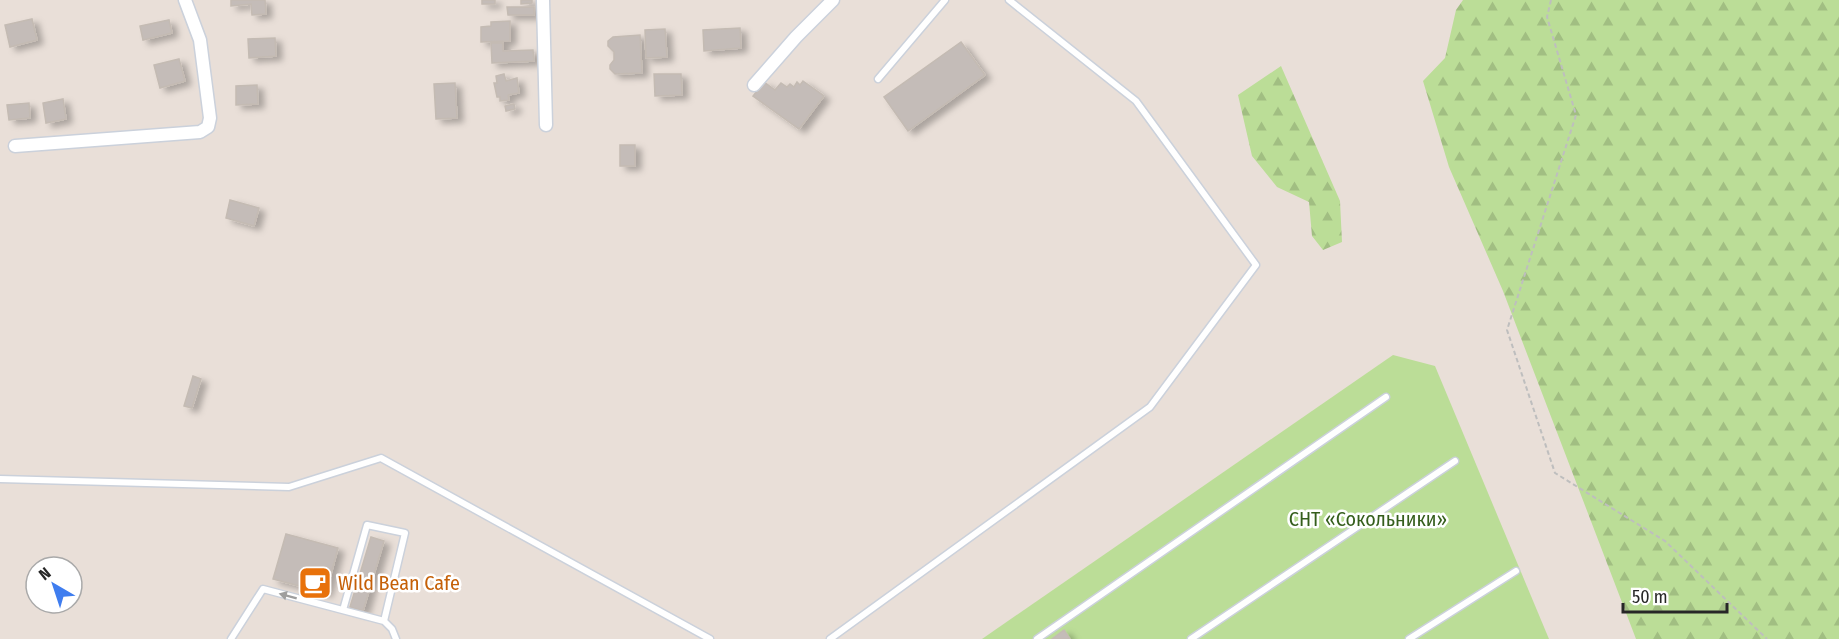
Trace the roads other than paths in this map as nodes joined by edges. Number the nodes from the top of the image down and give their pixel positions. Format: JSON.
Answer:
{"nodes":[{"id":1,"x":185,"y":0,"type":"edge"},
{"id":2,"x":543,"y":0,"type":"edge"},
{"id":3,"x":833,"y":0,"type":"edge"},
{"id":4,"x":945,"y":0,"type":"edge"},
{"id":5,"x":1009,"y":0,"type":"edge"},
{"id":6,"x":878,"y":79,"type":"dead end"},
{"id":7,"x":754,"y":86,"type":"dead end"},
{"id":8,"x":546,"y":125,"type":"dead end"},
{"id":9,"x":15,"y":146,"type":"dead end"},
{"id":10,"x":1386,"y":397,"type":"dead end"},
{"id":11,"x":1455,"y":461,"type":"dead end"},
{"id":12,"x":0,"y":479,"type":"edge"},
{"id":13,"x":1516,"y":571,"type":"dead end"},
{"id":14,"x":343,"y":610,"type":"junction"},
{"id":15,"x":384,"y":621,"type":"junction"},
{"id":16,"x":231,"y":639,"type":"edge"},
{"id":17,"x":396,"y":639,"type":"edge"},
{"id":18,"x":710,"y":639,"type":"edge"},
{"id":19,"x":830,"y":639,"type":"edge"},
{"id":20,"x":1038,"y":639,"type":"edge"},
{"id":21,"x":1191,"y":639,"type":"edge"},
{"id":22,"x":1409,"y":639,"type":"edge"}],
"edges":[{"from":1,"to":9,"type":"street"},
{"from":2,"to":8,"type":"street"},
{"from":3,"to":7,"type":"street"},
{"from":4,"to":6,"type":"lane"},
{"from":5,"to":19,"type":"lane"},
{"from":10,"to":20,"type":"lane"},
{"from":11,"to":21,"type":"lane"},
{"from":12,"to":18,"type":"lane"},
{"from":13,"to":22,"type":"lane"},
{"from":14,"to":15,"type":"lane"},
{"from":14,"to":15,"type":"lane"},
{"from":14,"to":16,"type":"lane","one_way":true},
{"from":15,"to":17,"type":"lane"}]}
